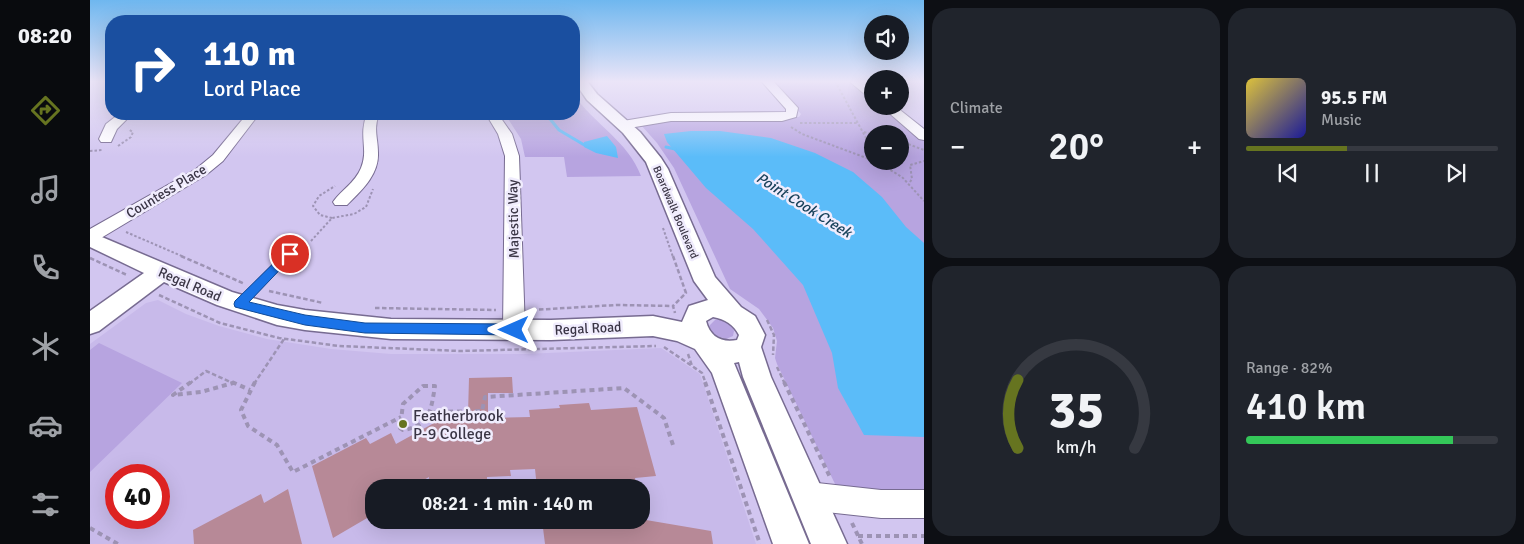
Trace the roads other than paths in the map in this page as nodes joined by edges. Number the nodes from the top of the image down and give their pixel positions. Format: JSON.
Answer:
{"nodes":[{"id":1,"x":601,"y":106,"type":"edge"},
{"id":2,"x":791,"y":106,"type":"edge"},
{"id":3,"x":898,"y":115,"type":"edge"},
{"id":4,"x":119,"y":120,"type":"edge"},
{"id":5,"x":248,"y":120,"type":"edge"},
{"id":6,"x":371,"y":120,"type":"edge"},
{"id":7,"x":496,"y":120,"type":"edge"},
{"id":8,"x":623,"y":125,"type":"junction"},
{"id":9,"x":924,"y":136,"type":"edge"},
{"id":10,"x":106,"y":139,"type":"dead end"},
{"id":11,"x":341,"y":202,"type":"dead end"},
{"id":12,"x":90,"y":238,"type":"edge"},
{"id":13,"x":300,"y":242,"type":"dead end"},
{"id":14,"x":162,"y":272,"type":"junction"},
{"id":15,"x":705,"y":281,"type":"junction"},
{"id":16,"x":248,"y":296,"type":"junction"},
{"id":17,"x":732,"y":312,"type":"junction"},
{"id":18,"x":514,"y":320,"type":"junction"},
{"id":19,"x":90,"y":324,"type":"edge"},
{"id":20,"x":700,"y":328,"type":"junction"},
{"id":21,"x":748,"y":347,"type":"junction"},
{"id":22,"x":811,"y":504,"type":"junction"},
{"id":23,"x":924,"y":504,"type":"edge"},
{"id":24,"x":791,"y":544,"type":"edge"},
{"id":25,"x":829,"y":544,"type":"edge"}],
"edges":[{"from":1,"to":8,"type":"street","name":"Boardwalk Boulevard"},
{"from":2,"to":8,"type":"street"},
{"from":3,"to":9,"type":"street"},
{"from":4,"to":10,"type":"street"},
{"from":5,"to":12,"type":"street","name":"Countess Place"},
{"from":6,"to":11,"type":"street"},
{"from":7,"to":18,"type":"street","name":"Majestic Way"},
{"from":8,"to":15,"type":"street","name":"Boardwalk Boulevard"},
{"from":12,"to":14,"type":"street","name":"Regal Road"},
{"from":13,"to":16,"type":"lane"},
{"from":14,"to":16,"type":"street","name":"Regal Road"},
{"from":14,"to":19,"type":"street"},
{"from":15,"to":17,"type":"street","name":"Boardwalk Boulevard"},
{"from":15,"to":20,"type":"street"},
{"from":16,"to":18,"type":"street","name":"Regal Road"},
{"from":17,"to":20,"type":"street"},
{"from":17,"to":21,"type":"street"},
{"from":18,"to":20,"type":"street","name":"Regal Road"},
{"from":20,"to":21,"type":"street"},
{"from":20,"to":24,"type":"street"},
{"from":21,"to":22,"type":"street"},
{"from":22,"to":23,"type":"street"},
{"from":22,"to":25,"type":"street"}]}
